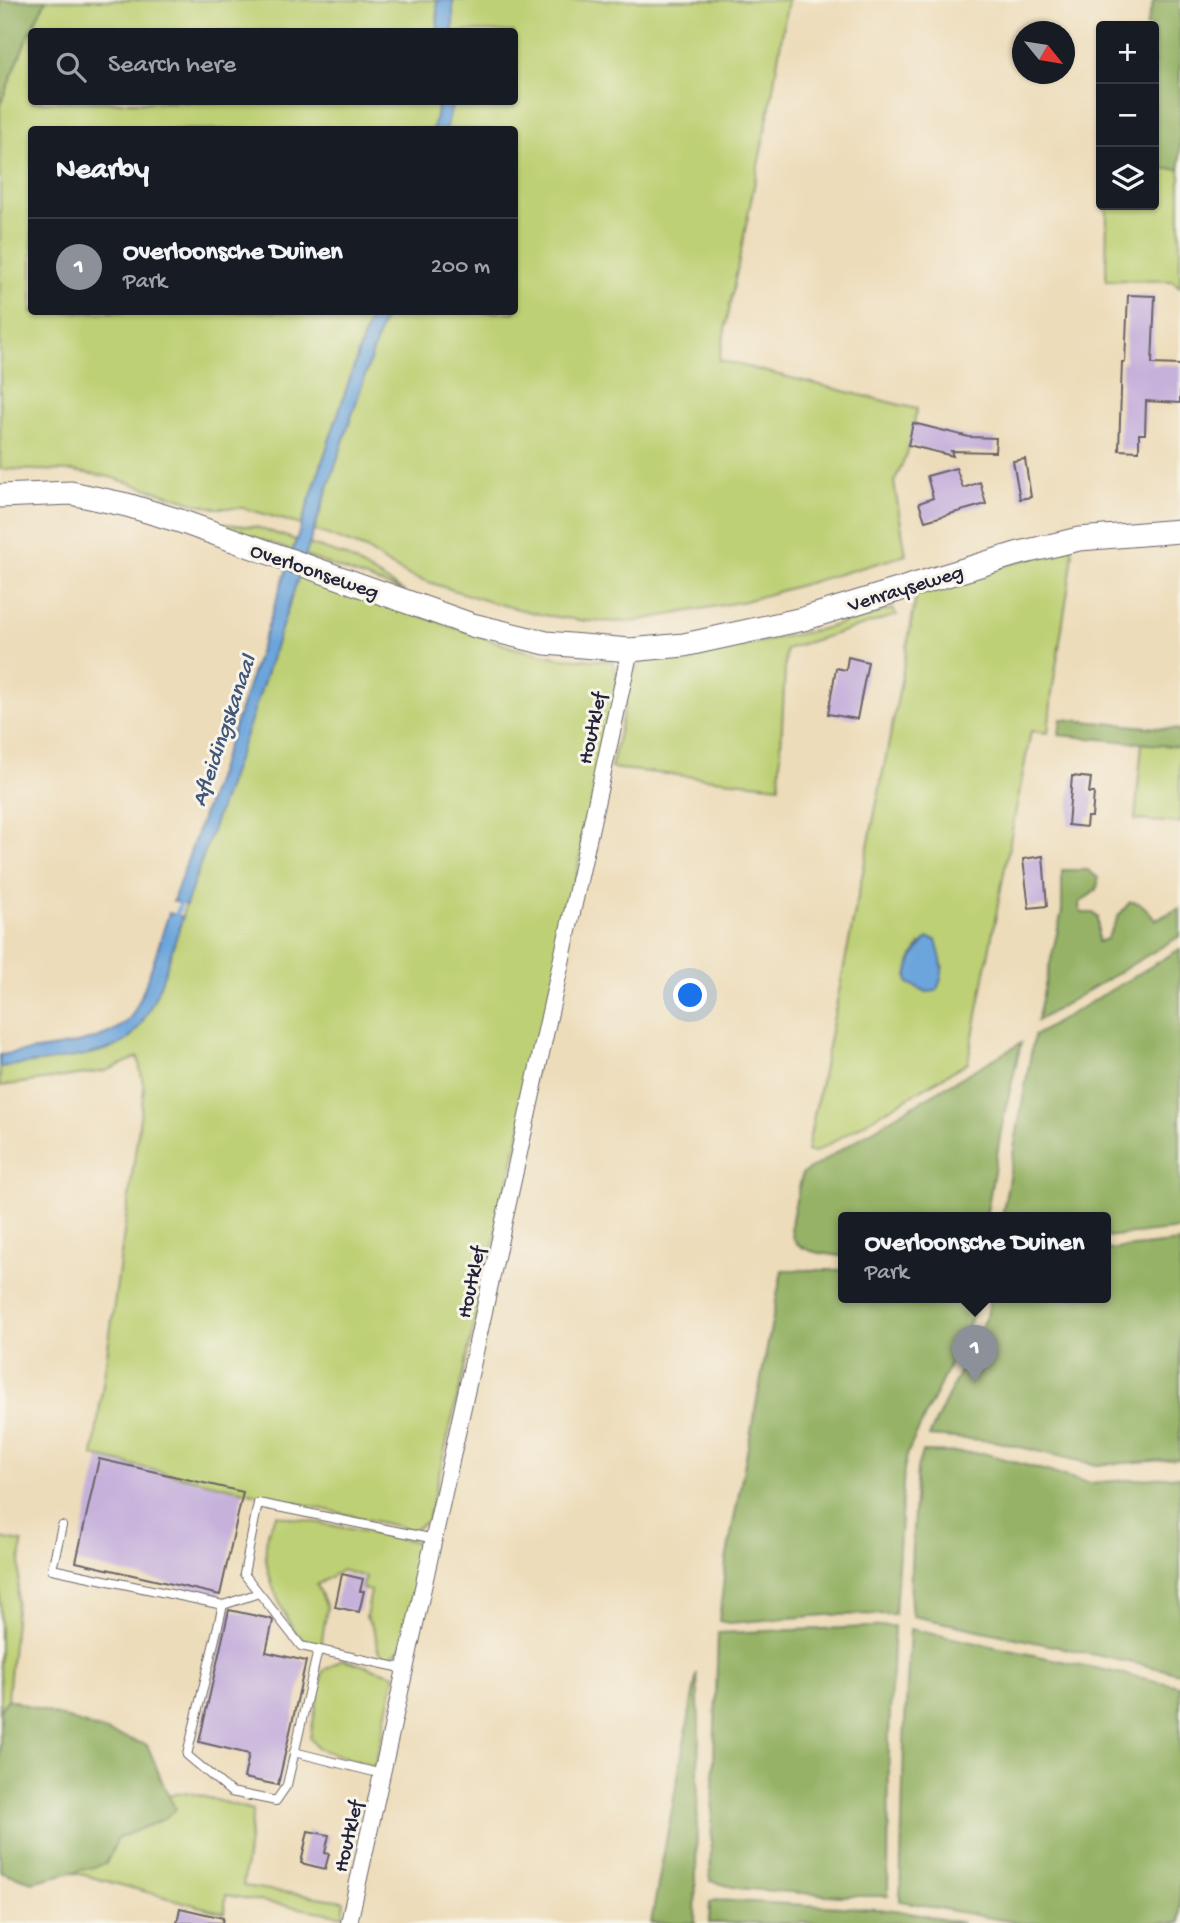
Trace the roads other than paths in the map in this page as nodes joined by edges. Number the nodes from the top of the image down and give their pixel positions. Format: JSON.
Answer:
{"nodes":[{"id":1,"x":0,"y":496,"type":"edge"},
{"id":2,"x":1180,"y":531,"type":"edge"},
{"id":3,"x":630,"y":650,"type":"junction"},
{"id":4,"x":62,"y":1526,"type":"dead end"},
{"id":5,"x":435,"y":1539,"type":"junction"},
{"id":6,"x":259,"y":1593,"type":"junction"},
{"id":7,"x":223,"y":1605,"type":"junction"},
{"id":8,"x":318,"y":1650,"type":"junction"},
{"id":9,"x":406,"y":1669,"type":"junction"},
{"id":10,"x":294,"y":1752,"type":"junction"},
{"id":11,"x":382,"y":1774,"type":"junction"},
{"id":12,"x":349,"y":1923,"type":"edge"}],
"edges":[{"from":1,"to":3,"type":"street","name":"Overloonseweg"},
{"from":2,"to":3,"type":"street","name":"Venrayseweg"},
{"from":3,"to":5,"type":"street","name":"Houtklef"},
{"from":4,"to":7,"type":"lane"},
{"from":5,"to":6,"type":"lane"},
{"from":5,"to":9,"type":"street","name":"Houtklef"},
{"from":6,"to":7,"type":"lane"},
{"from":6,"to":8,"type":"lane"},
{"from":7,"to":10,"type":"lane"},
{"from":8,"to":9,"type":"lane"},
{"from":8,"to":10,"type":"lane"},
{"from":9,"to":11,"type":"street","name":"Houtklef"},
{"from":10,"to":11,"type":"lane"},
{"from":11,"to":12,"type":"street","name":"Houtklef"}]}
